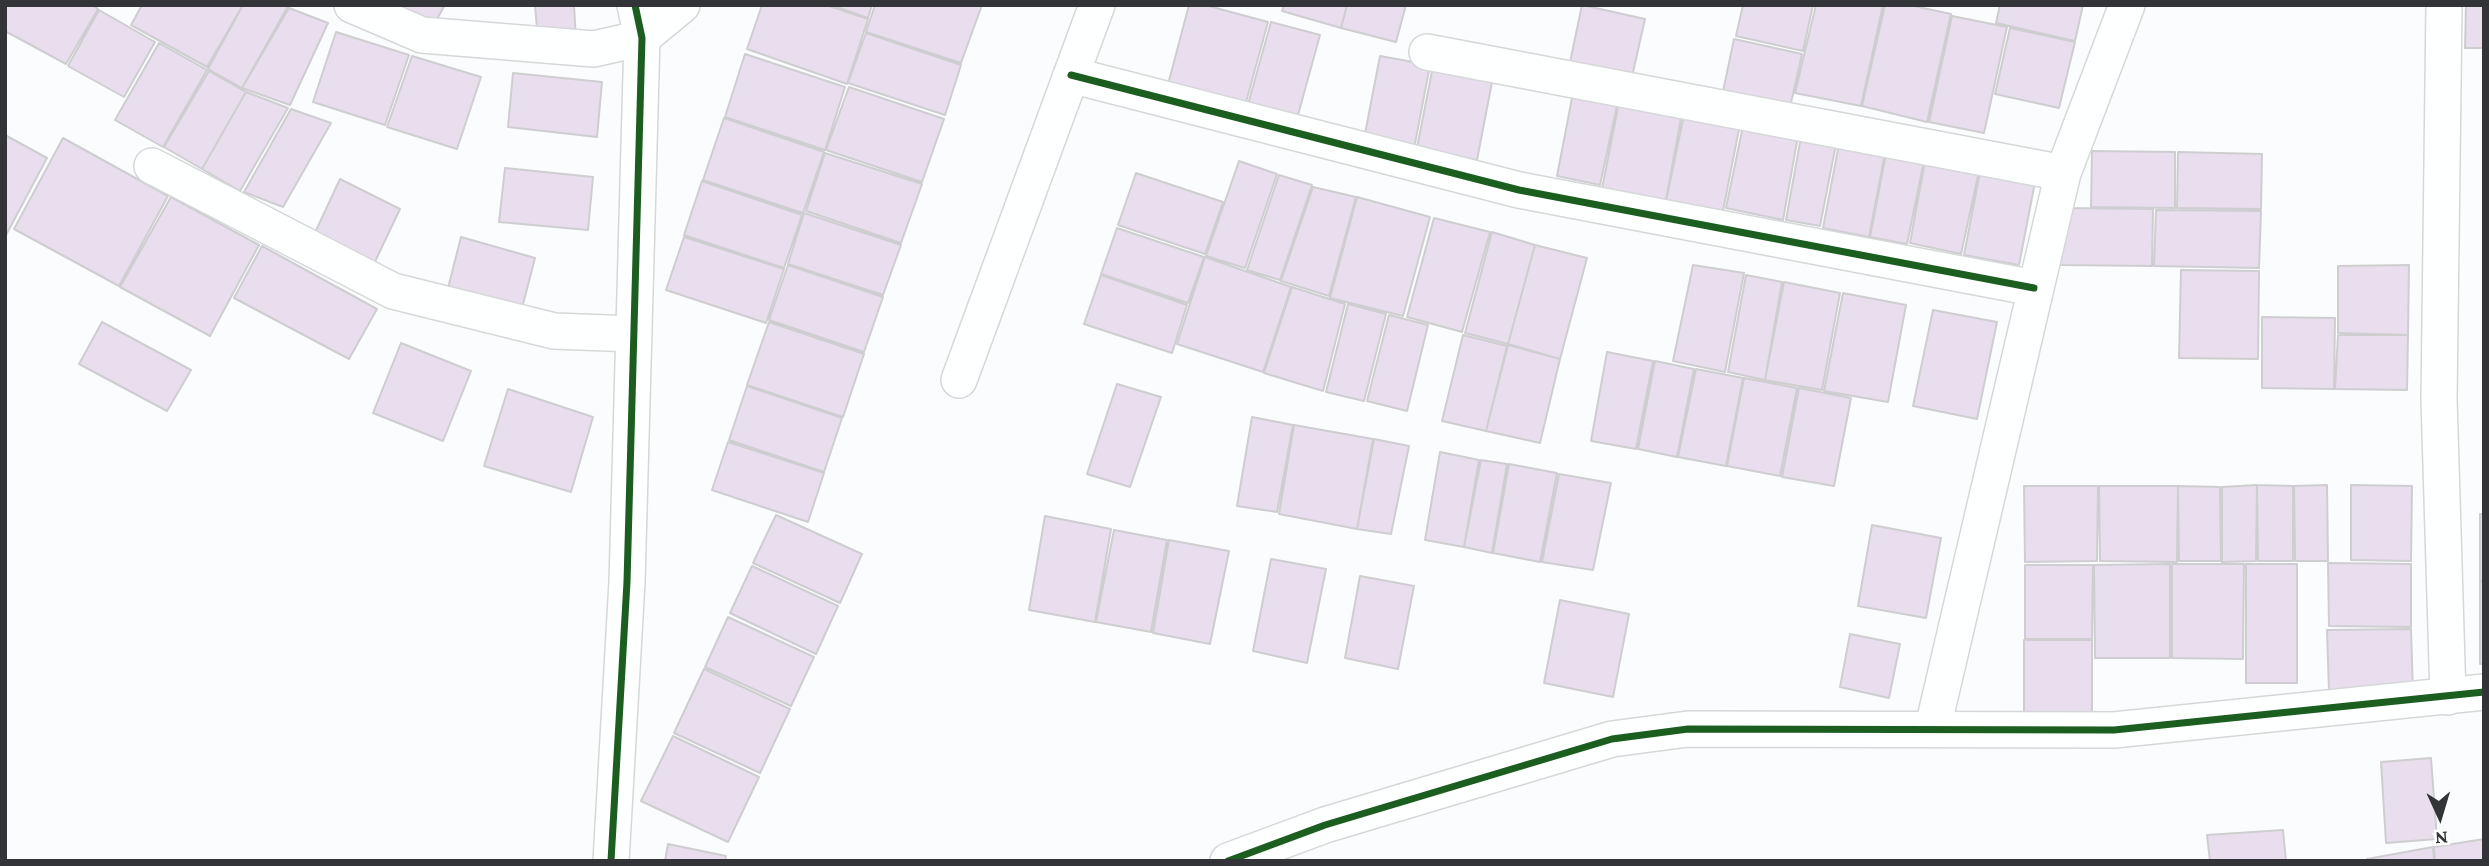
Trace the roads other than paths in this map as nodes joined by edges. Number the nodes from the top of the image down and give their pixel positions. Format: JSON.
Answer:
{"nodes":[{"id":1,"x":352,"y":5,"type":"edge"},
{"id":2,"x":682,"y":5,"type":"edge"},
{"id":3,"x":1097,"y":5,"type":"edge"},
{"id":4,"x":2127,"y":5,"type":"edge"},
{"id":5,"x":2444,"y":5,"type":"edge"},
{"id":6,"x":639,"y":22,"type":"edge"},
{"id":7,"x":1427,"y":52,"type":"dead end"},
{"id":8,"x":1072,"y":75,"type":"junction"},
{"id":9,"x":152,"y":166,"type":"dead end"},
{"id":10,"x":2063,"y":173,"type":"junction"},
{"id":11,"x":2034,"y":288,"type":"junction"},
{"id":12,"x":634,"y":334,"type":"junction"},
{"id":13,"x":959,"y":380,"type":"dead end"},
{"id":14,"x":2484,"y":692,"type":"edge"},
{"id":15,"x":2448,"y":697,"type":"junction"},
{"id":16,"x":1933,"y":727,"type":"junction"},
{"id":17,"x":611,"y":861,"type":"edge"},
{"id":18,"x":1228,"y":861,"type":"edge"}],
"edges":[{"from":1,"to":6,"type":"street"},
{"from":2,"to":6,"type":"street"},
{"from":3,"to":8,"type":"street"},
{"from":4,"to":10,"type":"street"},
{"from":5,"to":15,"type":"street"},
{"from":6,"to":12,"type":"street"},
{"from":7,"to":10,"type":"street"},
{"from":8,"to":11,"type":"street"},
{"from":8,"to":13,"type":"street"},
{"from":9,"to":12,"type":"street"},
{"from":10,"to":11,"type":"street"},
{"from":11,"to":16,"type":"street"},
{"from":12,"to":17,"type":"street"},
{"from":14,"to":15,"type":"street"},
{"from":15,"to":16,"type":"street"},
{"from":16,"to":18,"type":"street"}]}
